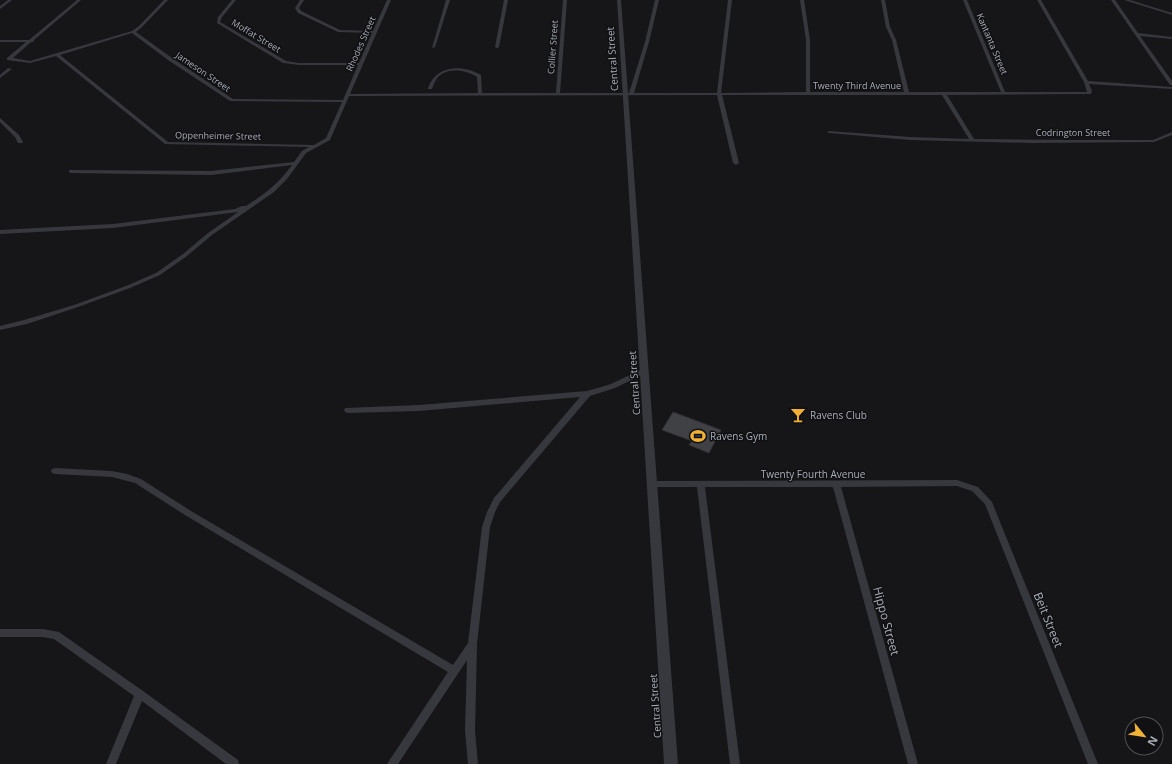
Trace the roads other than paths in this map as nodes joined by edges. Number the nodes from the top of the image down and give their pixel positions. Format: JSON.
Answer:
{"nodes":[{"id":1,"x":10,"y":0,"type":"edge"},
{"id":2,"x":79,"y":0,"type":"edge"},
{"id":3,"x":166,"y":0,"type":"edge"},
{"id":4,"x":234,"y":0,"type":"edge"},
{"id":5,"x":302,"y":0,"type":"edge"},
{"id":6,"x":389,"y":0,"type":"edge"},
{"id":7,"x":448,"y":0,"type":"edge"},
{"id":8,"x":506,"y":0,"type":"edge"},
{"id":9,"x":565,"y":0,"type":"edge"},
{"id":10,"x":620,"y":0,"type":"edge"},
{"id":11,"x":657,"y":0,"type":"edge"},
{"id":12,"x":730,"y":0,"type":"edge"},
{"id":13,"x":802,"y":0,"type":"edge"},
{"id":14,"x":883,"y":0,"type":"edge"},
{"id":15,"x":965,"y":0,"type":"edge"},
{"id":16,"x":1039,"y":0,"type":"edge"},
{"id":17,"x":1113,"y":0,"type":"edge"},
{"id":18,"x":1126,"y":0,"type":"edge"},
{"id":19,"x":0,"y":8,"type":"edge"},
{"id":20,"x":1172,"y":14,"type":"edge"},
{"id":21,"x":133,"y":32,"type":"junction"},
{"id":22,"x":375,"y":32,"type":"junction"},
{"id":23,"x":1137,"y":34,"type":"junction"},
{"id":24,"x":1172,"y":38,"type":"edge"},
{"id":25,"x":0,"y":41,"type":"edge"},
{"id":26,"x":32,"y":41,"type":"junction"},
{"id":27,"x":433,"y":47,"type":"dead end"},
{"id":28,"x":497,"y":47,"type":"dead end"},
{"id":29,"x":56,"y":54,"type":"junction"},
{"id":30,"x":361,"y":64,"type":"junction"},
{"id":31,"x":10,"y":69,"type":"dead end"},
{"id":32,"x":0,"y":77,"type":"edge"},
{"id":33,"x":1086,"y":82,"type":"junction"},
{"id":34,"x":1172,"y":84,"type":"edge"},
{"id":35,"x":430,"y":88,"type":"dead end"},
{"id":36,"x":1172,"y":88,"type":"edge"},
{"id":37,"x":719,"y":93,"type":"junction"},
{"id":38,"x":480,"y":94,"type":"junction"},
{"id":39,"x":558,"y":94,"type":"junction"},
{"id":40,"x":628,"y":94,"type":"junction"},
{"id":41,"x":808,"y":94,"type":"junction"},
{"id":42,"x":907,"y":94,"type":"junction"},
{"id":43,"x":944,"y":94,"type":"junction"},
{"id":44,"x":1004,"y":94,"type":"junction"},
{"id":45,"x":346,"y":98,"type":"junction"},
{"id":46,"x":0,"y":119,"type":"edge"},
{"id":47,"x":829,"y":132,"type":"dead end"},
{"id":48,"x":1172,"y":133,"type":"edge"},
{"id":49,"x":973,"y":141,"type":"junction"},
{"id":50,"x":20,"y":142,"type":"dead end"},
{"id":51,"x":316,"y":146,"type":"junction"},
{"id":52,"x":297,"y":163,"type":"junction"},
{"id":53,"x":736,"y":163,"type":"dead end"},
{"id":54,"x":72,"y":171,"type":"dead end"},
{"id":55,"x":256,"y":202,"type":"junction"},
{"id":56,"x":0,"y":232,"type":"edge"},
{"id":57,"x":0,"y":328,"type":"edge"},
{"id":58,"x":644,"y":371,"type":"junction"},
{"id":59,"x":587,"y":394,"type":"junction"},
{"id":60,"x":348,"y":410,"type":"dead end"},
{"id":61,"x":56,"y":471,"type":"dead end"},
{"id":62,"x":651,"y":484,"type":"junction"},
{"id":63,"x":701,"y":484,"type":"junction"},
{"id":64,"x":836,"y":484,"type":"junction"},
{"id":65,"x":975,"y":489,"type":"joint"},
{"id":66,"x":0,"y":633,"type":"edge"},
{"id":67,"x":472,"y":644,"type":"junction"},
{"id":68,"x":455,"y":671,"type":"junction"},
{"id":69,"x":140,"y":694,"type":"junction"},
{"id":70,"x":111,"y":764,"type":"edge"},
{"id":71,"x":234,"y":764,"type":"edge"},
{"id":72,"x":392,"y":764,"type":"edge"},
{"id":73,"x":473,"y":764,"type":"edge"},
{"id":74,"x":671,"y":764,"type":"edge"},
{"id":75,"x":735,"y":764,"type":"edge"},
{"id":76,"x":913,"y":764,"type":"edge"},
{"id":77,"x":1093,"y":764,"type":"edge"}],
"edges":[{"from":1,"to":19,"type":"street"},
{"from":2,"to":26,"type":"street"},
{"from":3,"to":21,"type":"street"},
{"from":4,"to":30,"type":"street","name":"Moffat Street"},
{"from":5,"to":22,"type":"street"},
{"from":6,"to":22,"type":"street","name":"Rhodes Street"},
{"from":7,"to":27,"type":"street"},
{"from":8,"to":28,"type":"street"},
{"from":9,"to":39,"type":"street","name":"Collier Street"},
{"from":10,"to":40,"type":"street","name":"Central Street"},
{"from":11,"to":40,"type":"street"},
{"from":12,"to":37,"type":"street"},
{"from":13,"to":41,"type":"street"},
{"from":14,"to":42,"type":"street"},
{"from":15,"to":44,"type":"street","name":"Kantanta Street"},
{"from":16,"to":33,"type":"street"},
{"from":17,"to":23,"type":"street"},
{"from":18,"to":20,"type":"street"},
{"from":21,"to":29,"type":"street"},
{"from":21,"to":45,"type":"street","name":"Jameson Street"},
{"from":22,"to":30,"type":"street","name":"Rhodes Street"},
{"from":23,"to":24,"type":"street"},
{"from":23,"to":34,"type":"street"},
{"from":25,"to":26,"type":"street"},
{"from":26,"to":29,"type":"street"},
{"from":29,"to":51,"type":"street","name":"Oppenheimer Street"},
{"from":30,"to":45,"type":"street","name":"Rhodes Street"},
{"from":31,"to":32,"type":"street"},
{"from":33,"to":36,"type":"street"},
{"from":33,"to":44,"type":"street","name":"Twenty Third Avenue"},
{"from":35,"to":38,"type":"street"},
{"from":37,"to":40,"type":"street","name":"Twenty Third Avenue"},
{"from":37,"to":41,"type":"street","name":"Twenty Third Avenue"},
{"from":37,"to":53,"type":"street"},
{"from":38,"to":39,"type":"street","name":"Twenty Third Avenue"},
{"from":38,"to":45,"type":"street","name":"Jameson Street"},
{"from":39,"to":40,"type":"street","name":"Twenty Third Avenue"},
{"from":40,"to":58,"type":"street","name":"Central Street"},
{"from":41,"to":42,"type":"street","name":"Twenty Third Avenue"},
{"from":42,"to":43,"type":"street","name":"Twenty Third Avenue"},
{"from":43,"to":44,"type":"street","name":"Twenty Third Avenue"},
{"from":43,"to":49,"type":"street"},
{"from":45,"to":51,"type":"street","name":"Rhodes Street"},
{"from":46,"to":50,"type":"street"},
{"from":47,"to":49,"type":"street","name":"Codrington Street"},
{"from":48,"to":49,"type":"street","name":"Codrington Street"},
{"from":51,"to":52,"type":"street","name":"Rhodes Street"},
{"from":52,"to":54,"type":"street"},
{"from":52,"to":55,"type":"street","name":"Rhodes Street"},
{"from":55,"to":56,"type":"street"},
{"from":55,"to":57,"type":"street"},
{"from":58,"to":59,"type":"street"},
{"from":58,"to":62,"type":"street","name":"Central Street"},
{"from":59,"to":60,"type":"street"},
{"from":59,"to":67,"type":"street"},
{"from":61,"to":68,"type":"street"},
{"from":62,"to":63,"type":"street","name":"Twenty Fourth Avenue"},
{"from":62,"to":74,"type":"street","name":"Central Street"},
{"from":63,"to":64,"type":"street","name":"Twenty Fourth Avenue"},
{"from":63,"to":75,"type":"street"},
{"from":64,"to":65,"type":"street","name":"Twenty Fourth Avenue"},
{"from":64,"to":76,"type":"street","name":"Hippo Street"},
{"from":65,"to":77,"type":"street","name":"Beit Street"},
{"from":66,"to":69,"type":"street"},
{"from":67,"to":68,"type":"street"},
{"from":67,"to":73,"type":"street"},
{"from":68,"to":72,"type":"street"},
{"from":69,"to":70,"type":"street"},
{"from":69,"to":71,"type":"street"}]}
